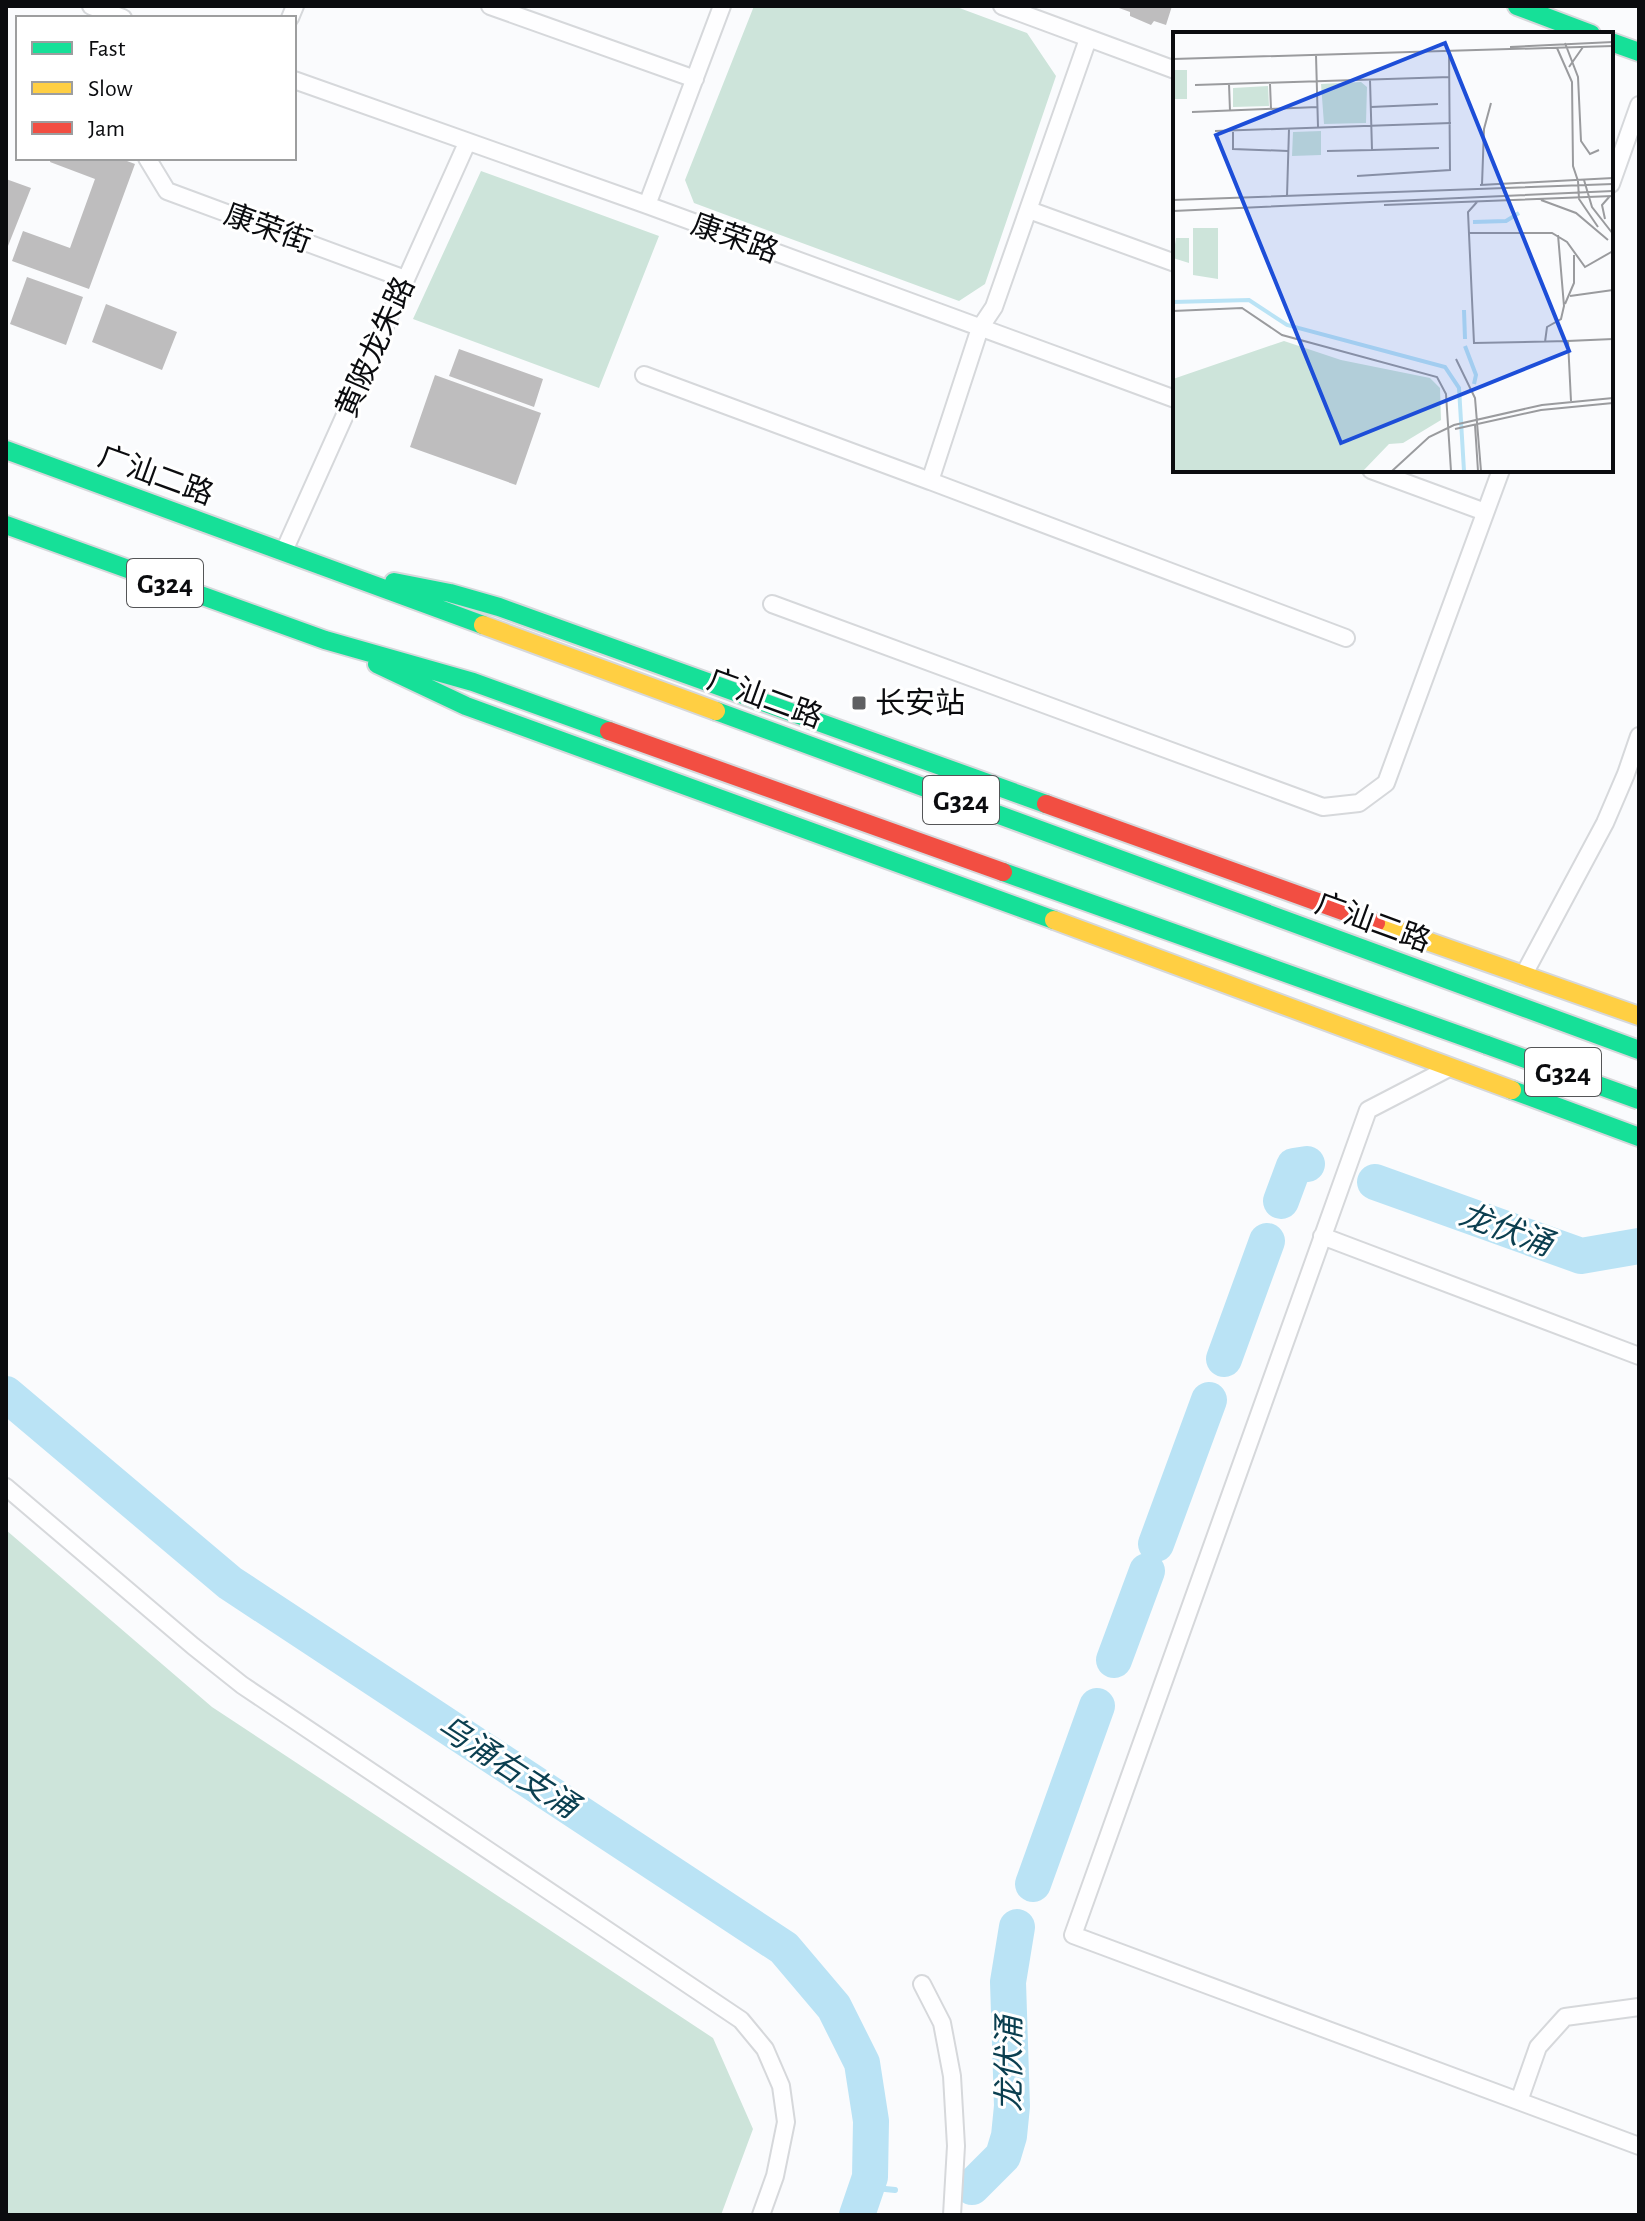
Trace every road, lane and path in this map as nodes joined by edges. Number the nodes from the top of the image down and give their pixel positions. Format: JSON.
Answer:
{"nodes":[{"id":1,"x":91,"y":6,"type":"edge"},
{"id":2,"x":490,"y":6,"type":"edge"},
{"id":3,"x":722,"y":6,"type":"edge"},
{"id":4,"x":1002,"y":6,"type":"edge"},
{"id":5,"x":1517,"y":6,"type":"edge"},
{"id":6,"x":114,"y":16,"type":"edge"},
{"id":7,"x":1586,"y":32,"type":"edge"},
{"id":8,"x":1088,"y":39,"type":"junction"},
{"id":9,"x":1613,"y":43,"type":"edge"},
{"id":10,"x":1639,"y":52,"type":"edge"},
{"id":11,"x":1173,"y":69,"type":"edge"},
{"id":12,"x":695,"y":79,"type":"junction"},
{"id":13,"x":296,"y":81,"type":"edge"},
{"id":14,"x":1639,"y":105,"type":"edge"},
{"id":15,"x":467,"y":143,"type":"junction"},
{"id":16,"x":148,"y":160,"type":"edge"},
{"id":17,"x":1613,"y":178,"type":"edge"},
{"id":18,"x":647,"y":205,"type":"junction"},
{"id":19,"x":1029,"y":210,"type":"junction"},
{"id":20,"x":1173,"y":262,"type":"edge"},
{"id":21,"x":405,"y":279,"type":"junction"},
{"id":22,"x":980,"y":328,"type":"junction"},
{"id":23,"x":644,"y":375,"type":"dead end"},
{"id":24,"x":1173,"y":398,"type":"edge"},
{"id":25,"x":6,"y":450,"type":"edge"},
{"id":26,"x":1376,"y":472,"type":"edge"},
{"id":27,"x":1500,"y":472,"type":"edge"},
{"id":28,"x":930,"y":481,"type":"junction"},
{"id":29,"x":1485,"y":512,"type":"junction"},
{"id":30,"x":6,"y":525,"type":"edge"},
{"id":31,"x":284,"y":551,"type":"junction"},
{"id":32,"x":772,"y":604,"type":"dead end"},
{"id":33,"x":1346,"y":638,"type":"dead end"},
{"id":34,"x":325,"y":640,"type":"junction"},
{"id":35,"x":1639,"y":736,"type":"edge"},
{"id":36,"x":1523,"y":976,"type":"junction"},
{"id":37,"x":1639,"y":1016,"type":"edge"},
{"id":38,"x":1638,"y":1050,"type":"edge"},
{"id":39,"x":1451,"y":1067,"type":"junction"},
{"id":40,"x":1639,"y":1100,"type":"edge"},
{"id":41,"x":1639,"y":1137,"type":"edge"},
{"id":42,"x":1322,"y":1236,"type":"junction"},
{"id":43,"x":1639,"y":1356,"type":"edge"},
{"id":44,"x":6,"y":1487,"type":"edge"},
{"id":45,"x":922,"y":1984,"type":"dead end"},
{"id":46,"x":1639,"y":2007,"type":"edge"},
{"id":47,"x":1519,"y":2101,"type":"junction"},
{"id":48,"x":1639,"y":2146,"type":"edge"},
{"id":49,"x":761,"y":2215,"type":"edge"},
{"id":50,"x":952,"y":2215,"type":"edge"}],
"edges":[{"from":1,"to":6,"type":"street"},
{"from":2,"to":12,"type":"street"},
{"from":3,"to":12,"type":"street"},
{"from":4,"to":8,"type":"street"},
{"from":5,"to":7,"type":"main road"},
{"from":8,"to":11,"type":"street"},
{"from":8,"to":19,"type":"street"},
{"from":9,"to":10,"type":"main road"},
{"from":12,"to":18,"type":"street"},
{"from":13,"to":15,"type":"street","name":"康荣路"},
{"from":14,"to":17,"type":"street"},
{"from":15,"to":18,"type":"street","name":"康荣路"},
{"from":15,"to":21,"type":"street","name":"黄陂龙朱路"},
{"from":16,"to":21,"type":"street","name":"康荣街"},
{"from":18,"to":22,"type":"street","name":"康荣路"},
{"from":19,"to":20,"type":"street"},
{"from":19,"to":22,"type":"street"},
{"from":21,"to":31,"type":"street","name":"黄陂龙朱路"},
{"from":22,"to":24,"type":"street","name":"康荣路"},
{"from":22,"to":28,"type":"street"},
{"from":23,"to":28,"type":"street"},
{"from":25,"to":31,"type":"main road","name":"广汕二路","number":"G324"},
{"from":26,"to":29,"type":"street"},
{"from":27,"to":29,"type":"street"},
{"from":28,"to":33,"type":"street"},
{"from":29,"to":32,"type":"street"},
{"from":30,"to":34,"type":"main road","number":"G324"},
{"from":31,"to":36,"type":"main road"},
{"from":31,"to":38,"type":"main road","name":"广汕二路","number":"G324"},
{"from":34,"to":39,"type":"main road"},
{"from":34,"to":40,"type":"main road","number":"G324","bridge":true},
{"from":35,"to":36,"type":"street"},
{"from":36,"to":37,"type":"main road"},
{"from":39,"to":41,"type":"main road"},
{"from":39,"to":42,"type":"street"},
{"from":42,"to":43,"type":"street"},
{"from":42,"to":47,"type":"street"},
{"from":44,"to":49,"type":"street"},
{"from":45,"to":50,"type":"street"},
{"from":46,"to":47,"type":"street"},
{"from":47,"to":48,"type":"street"}]}
